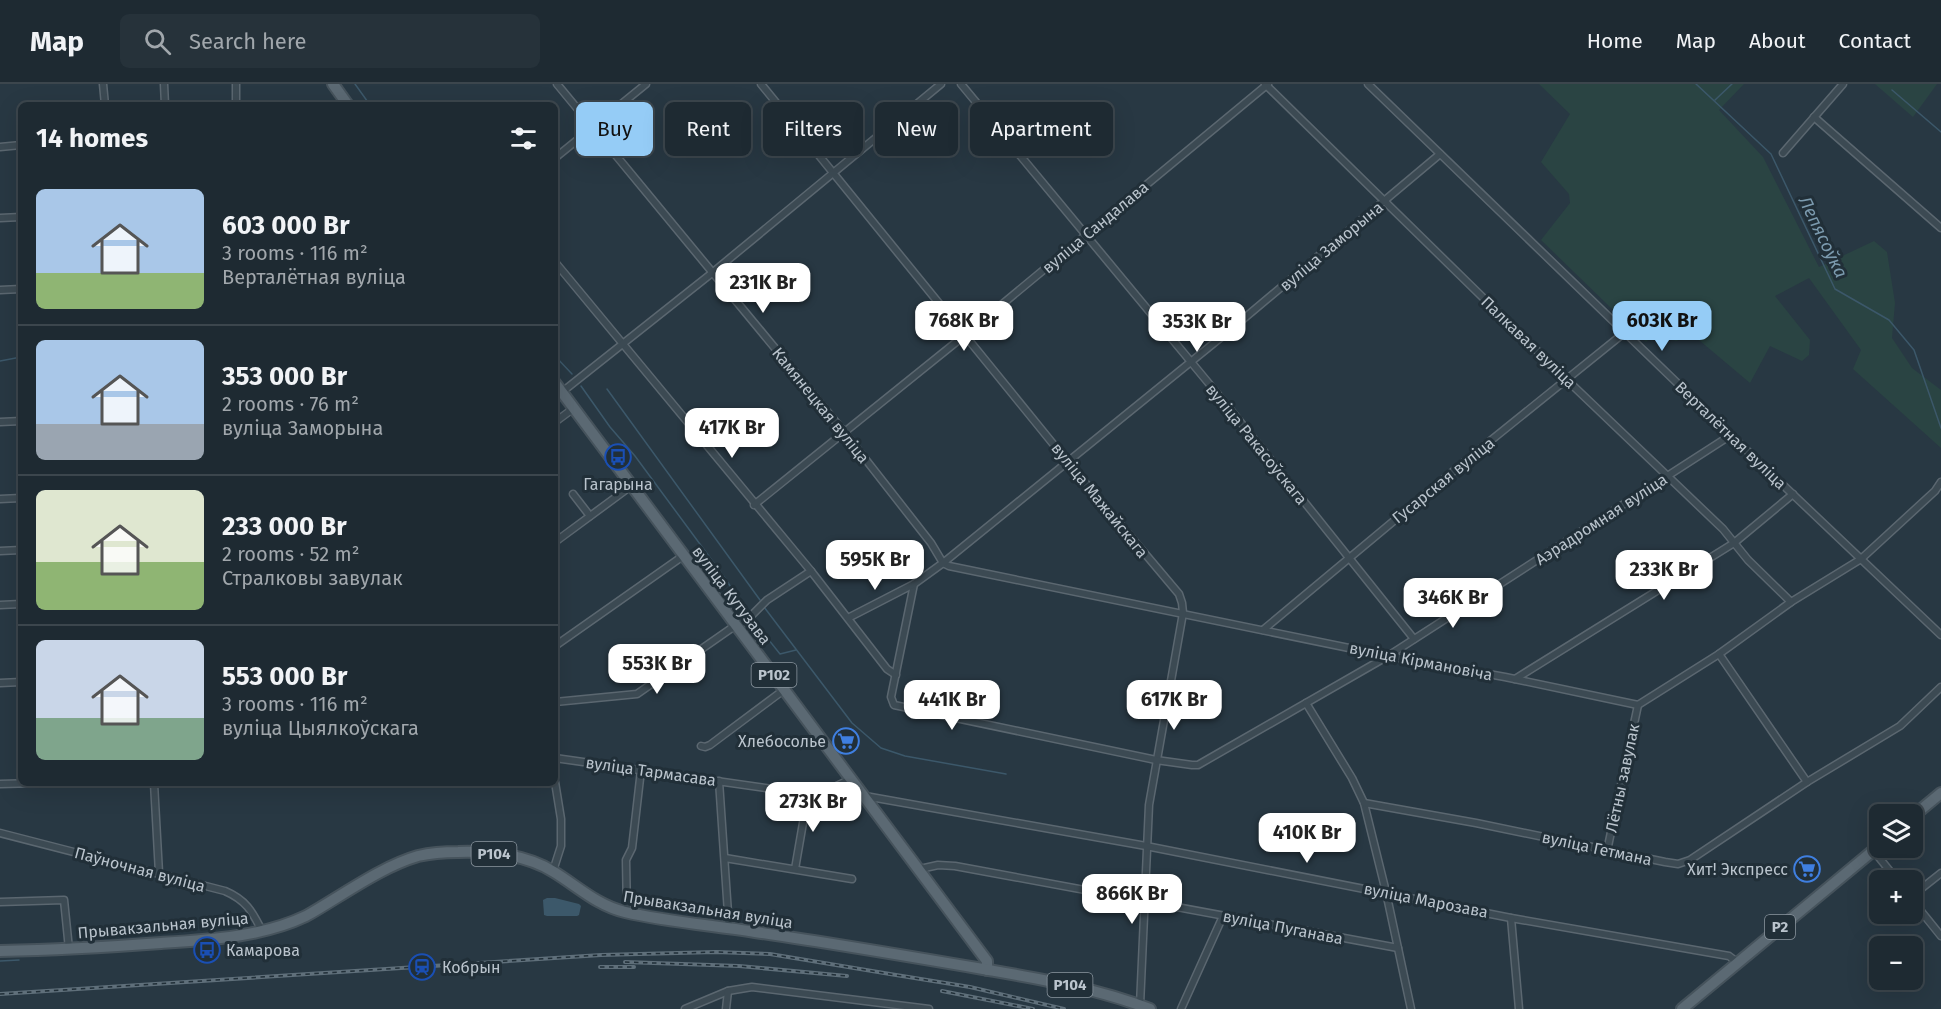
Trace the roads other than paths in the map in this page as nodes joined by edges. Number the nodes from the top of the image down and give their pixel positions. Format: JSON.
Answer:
{"nodes":[{"id":1,"x":103,"y":84,"type":"edge"},
{"id":2,"x":164,"y":84,"type":"edge"},
{"id":3,"x":236,"y":84,"type":"edge"},
{"id":4,"x":333,"y":84,"type":"edge"},
{"id":5,"x":557,"y":84,"type":"edge"},
{"id":6,"x":646,"y":84,"type":"edge"},
{"id":7,"x":761,"y":84,"type":"edge"},
{"id":8,"x":941,"y":84,"type":"edge"},
{"id":9,"x":961,"y":84,"type":"edge"},
{"id":10,"x":1266,"y":84,"type":"edge"},
{"id":11,"x":1368,"y":84,"type":"edge"},
{"id":12,"x":1842,"y":84,"type":"edge"},
{"id":13,"x":105,"y":102,"type":"edge"},
{"id":14,"x":165,"y":102,"type":"edge"},
{"id":15,"x":236,"y":102,"type":"edge"},
{"id":16,"x":346,"y":102,"type":"edge"},
{"id":17,"x":624,"y":102,"type":"edge"},
{"id":18,"x":576,"y":108,"type":"edge"},
{"id":19,"x":1814,"y":117,"type":"junction"},
{"id":20,"x":576,"y":141,"type":"edge"},
{"id":21,"x":18,"y":145,"type":"edge"},
{"id":22,"x":0,"y":147,"type":"edge"},
{"id":23,"x":1783,"y":153,"type":"dead end"},
{"id":24,"x":1440,"y":154,"type":"junction"},
{"id":25,"x":558,"y":156,"type":"edge"},
{"id":26,"x":615,"y":156,"type":"edge"},
{"id":27,"x":833,"y":172,"type":"junction"},
{"id":28,"x":1385,"y":201,"type":"junction"},
{"id":29,"x":18,"y":217,"type":"edge"},
{"id":30,"x":0,"y":218,"type":"edge"},
{"id":31,"x":1941,"y":228,"type":"edge"},
{"id":32,"x":1085,"y":235,"type":"junction"},
{"id":33,"x":558,"y":266,"type":"edge"},
{"id":34,"x":712,"y":273,"type":"junction"},
{"id":35,"x":18,"y":289,"type":"edge"},
{"id":36,"x":0,"y":290,"type":"edge"},
{"id":37,"x":1624,"y":333,"type":"junction"},
{"id":38,"x":965,"y":335,"type":"junction"},
{"id":39,"x":624,"y":344,"type":"junction"},
{"id":40,"x":1190,"y":363,"type":"junction"},
{"id":41,"x":1567,"y":380,"type":"junction"},
{"id":42,"x":558,"y":387,"type":"edge"},
{"id":43,"x":562,"y":392,"type":"junction"},
{"id":44,"x":574,"y":408,"type":"junction"},
{"id":45,"x":558,"y":420,"type":"edge"},
{"id":46,"x":18,"y":421,"type":"edge"},
{"id":47,"x":0,"y":422,"type":"edge"},
{"id":48,"x":845,"y":433,"type":"junction"},
{"id":49,"x":1731,"y":435,"type":"junction"},
{"id":50,"x":1067,"y":461,"type":"junction"},
{"id":51,"x":1668,"y":476,"type":"junction"},
{"id":52,"x":1941,"y":482,"type":"edge"},
{"id":53,"x":631,"y":486,"type":"junction"},
{"id":54,"x":573,"y":494,"type":"dead end"},
{"id":55,"x":1793,"y":494,"type":"junction"},
{"id":56,"x":18,"y":498,"type":"edge"},
{"id":57,"x":0,"y":499,"type":"edge"},
{"id":58,"x":754,"y":505,"type":"junction"},
{"id":59,"x":590,"y":516,"type":"junction"},
{"id":60,"x":558,"y":540,"type":"edge"},
{"id":61,"x":1734,"y":543,"type":"junction"},
{"id":62,"x":18,"y":550,"type":"edge"},
{"id":63,"x":0,"y":551,"type":"edge"},
{"id":64,"x":683,"y":556,"type":"junction"},
{"id":65,"x":1349,"y":558,"type":"junction"},
{"id":66,"x":1861,"y":559,"type":"junction"},
{"id":67,"x":943,"y":563,"type":"junction"},
{"id":68,"x":811,"y":571,"type":"junction"},
{"id":69,"x":914,"y":584,"type":"junction"},
{"id":70,"x":1791,"y":602,"type":"junction"},
{"id":71,"x":18,"y":604,"type":"edge"},
{"id":72,"x":0,"y":605,"type":"edge"},
{"id":73,"x":1183,"y":613,"type":"junction"},
{"id":74,"x":848,"y":618,"type":"junction"},
{"id":75,"x":736,"y":625,"type":"junction"},
{"id":76,"x":1263,"y":630,"type":"junction"},
{"id":77,"x":1941,"y":635,"type":"edge"},
{"id":78,"x":1414,"y":639,"type":"junction"},
{"id":79,"x":558,"y":644,"type":"edge"},
{"id":80,"x":1719,"y":654,"type":"junction"},
{"id":81,"x":1388,"y":656,"type":"junction"},
{"id":82,"x":896,"y":675,"type":"junction"},
{"id":83,"x":1515,"y":679,"type":"junction"},
{"id":84,"x":18,"y":682,"type":"edge"},
{"id":85,"x":0,"y":683,"type":"edge"},
{"id":86,"x":1941,"y":687,"type":"edge"},
{"id":87,"x":785,"y":689,"type":"junction"},
{"id":88,"x":558,"y":702,"type":"edge"},
{"id":89,"x":1306,"y":703,"type":"junction"},
{"id":90,"x":1638,"y":705,"type":"junction"},
{"id":91,"x":701,"y":746,"type":"dead end"},
{"id":92,"x":558,"y":758,"type":"edge"},
{"id":93,"x":1156,"y":760,"type":"junction"},
{"id":94,"x":641,"y":770,"type":"junction"},
{"id":95,"x":851,"y":779,"type":"junction"},
{"id":96,"x":719,"y":781,"type":"junction"},
{"id":97,"x":1807,"y":782,"type":"junction"},
{"id":98,"x":0,"y":784,"type":"edge"},
{"id":99,"x":18,"y":784,"type":"edge"},
{"id":100,"x":154,"y":786,"type":"edge"},
{"id":101,"x":556,"y":786,"type":"edge"},
{"id":102,"x":1941,"y":793,"type":"edge"},
{"id":103,"x":808,"y":794,"type":"junction"},
{"id":104,"x":865,"y":796,"type":"junction"},
{"id":105,"x":1364,"y":803,"type":"junction"},
{"id":106,"x":1923,"y":808,"type":"edge"},
{"id":107,"x":0,"y":833,"type":"edge"},
{"id":108,"x":1146,"y":846,"type":"junction"},
{"id":109,"x":1607,"y":851,"type":"junction"},
{"id":110,"x":1869,"y":853,"type":"edge"},
{"id":111,"x":725,"y":858,"type":"junction"},
{"id":112,"x":795,"y":869,"type":"junction"},
{"id":113,"x":920,"y":869,"type":"junction"},
{"id":114,"x":552,"y":871,"type":"junction"},
{"id":115,"x":159,"y":873,"type":"junction"},
{"id":116,"x":1941,"y":873,"type":"edge"},
{"id":117,"x":852,"y":879,"type":"dead end"},
{"id":118,"x":1923,"y":889,"type":"edge"},
{"id":119,"x":1386,"y":892,"type":"junction"},
{"id":120,"x":1145,"y":900,"type":"junction"},
{"id":121,"x":0,"y":903,"type":"edge"},
{"id":122,"x":1923,"y":912,"type":"edge"},
{"id":123,"x":627,"y":913,"type":"junction"},
{"id":124,"x":1223,"y":916,"type":"junction"},
{"id":125,"x":1511,"y":918,"type":"junction"},
{"id":126,"x":729,"y":928,"type":"junction"},
{"id":127,"x":262,"y":931,"type":"junction"},
{"id":128,"x":1941,"y":936,"type":"edge"},
{"id":129,"x":1398,"y":948,"type":"junction"},
{"id":130,"x":69,"y":949,"type":"junction"},
{"id":131,"x":0,"y":951,"type":"edge"},
{"id":132,"x":1737,"y":962,"type":"junction"},
{"id":133,"x":987,"y":970,"type":"junction"},
{"id":134,"x":728,"y":991,"type":"junction"},
{"id":135,"x":1145,"y":1007,"type":"edge"},
{"id":136,"x":685,"y":1009,"type":"edge"},
{"id":137,"x":726,"y":1009,"type":"edge"},
{"id":138,"x":928,"y":1009,"type":"edge"},
{"id":139,"x":1181,"y":1009,"type":"edge"},
{"id":140,"x":1411,"y":1009,"type":"edge"},
{"id":141,"x":1519,"y":1009,"type":"edge"},
{"id":142,"x":1682,"y":1009,"type":"edge"}],
"edges":[{"from":1,"to":13,"type":"street"},
{"from":2,"to":14,"type":"street"},
{"from":3,"to":15,"type":"street"},
{"from":4,"to":16,"type":"main road"},
{"from":5,"to":18,"type":"street","name":"Камянецкая вуліца"},
{"from":6,"to":17,"type":"street"},
{"from":7,"to":27,"type":"street","name":"вуліца Мажайскага"},
{"from":8,"to":27,"type":"street"},
{"from":9,"to":32,"type":"street","name":"вуліца Ракасоўскага"},
{"from":10,"to":28,"type":"street","name":"Палкавая вуліца"},
{"from":10,"to":32,"type":"street","name":"вуліца Сандалава"},
{"from":11,"to":24,"type":"street","name":"Верталётная вуліца"},
{"from":12,"to":19,"type":"street"},
{"from":19,"to":23,"type":"street"},
{"from":19,"to":31,"type":"street"},
{"from":20,"to":25,"type":"street"},
{"from":21,"to":22,"type":"street"},
{"from":24,"to":28,"type":"street","name":"вуліца Заморына"},
{"from":24,"to":37,"type":"street","name":"Верталётная вуліца"},
{"from":26,"to":34,"type":"street","name":"Камянецкая вуліца"},
{"from":27,"to":34,"type":"street"},
{"from":27,"to":38,"type":"street","name":"вуліца Мажайскага"},
{"from":28,"to":40,"type":"street","name":"вуліца Заморына"},
{"from":28,"to":41,"type":"street","name":"Палкавая вуліца"},
{"from":29,"to":30,"type":"street"},
{"from":32,"to":38,"type":"street","name":"вуліца Сандалава"},
{"from":32,"to":40,"type":"street","name":"вуліца Ракасоўскага"},
{"from":33,"to":39,"type":"street"},
{"from":34,"to":39,"type":"street"},
{"from":34,"to":48,"type":"street","name":"Камянецкая вуліца"},
{"from":35,"to":36,"type":"street"},
{"from":37,"to":41,"type":"street","name":"Гусарская вуліца"},
{"from":37,"to":49,"type":"street","name":"Верталётная вуліца"},
{"from":38,"to":48,"type":"street","name":"вуліца Сандалава"},
{"from":38,"to":50,"type":"street","name":"вуліца Мажайскага"},
{"from":39,"to":43,"type":"street"},
{"from":39,"to":58,"type":"street"},
{"from":40,"to":50,"type":"street","name":"вуліца Заморына"},
{"from":40,"to":65,"type":"street","name":"вуліца Ракасоўскага"},
{"from":41,"to":51,"type":"street","name":"Палкавая вуліца"},
{"from":41,"to":65,"type":"street","name":"Гусарская вуліца"},
{"from":42,"to":43,"type":"main road","name":"вуліца Кутузава","number":"Р102"},
{"from":43,"to":44,"type":"main road","name":"вуліца Кутузава","number":"Р102"},
{"from":44,"to":45,"type":"street"},
{"from":44,"to":53,"type":"main road","name":"вуліца Кутузава","number":"Р102"},
{"from":46,"to":47,"type":"street"},
{"from":48,"to":58,"type":"street","name":"вуліца Сандалава"},
{"from":48,"to":67,"type":"street","name":"Камянецкая вуліца"},
{"from":49,"to":51,"type":"street","name":"Аэрадромная вуліца"},
{"from":49,"to":55,"type":"street","name":"Верталётная вуліца"},
{"from":50,"to":67,"type":"street","name":"вуліца Заморына"},
{"from":50,"to":73,"type":"street","name":"вуліца Мажайскага"},
{"from":51,"to":61,"type":"street","name":"Палкавая вуліца"},
{"from":51,"to":78,"type":"street","name":"Аэрадромная вуліца"},
{"from":52,"to":66,"type":"street"},
{"from":53,"to":59,"type":"street"},
{"from":53,"to":64,"type":"main road","name":"вуліца Кутузава","number":"Р102"},
{"from":54,"to":59,"type":"street"},
{"from":55,"to":61,"type":"street"},
{"from":55,"to":66,"type":"street","name":"Верталётная вуліца"},
{"from":56,"to":57,"type":"street"},
{"from":58,"to":68,"type":"street"},
{"from":59,"to":60,"type":"street"},
{"from":61,"to":70,"type":"street","name":"Палкавая вуліца"},
{"from":61,"to":83,"type":"street"},
{"from":62,"to":63,"type":"street"},
{"from":64,"to":75,"type":"main road","name":"вуліца Кутузава","number":"Р102"},
{"from":64,"to":79,"type":"street"},
{"from":65,"to":76,"type":"street","name":"Гусарская вуліца"},
{"from":65,"to":78,"type":"street","name":"вуліца Ракасоўскага"},
{"from":66,"to":70,"type":"street"},
{"from":66,"to":77,"type":"street","name":"Верталётная вуліца"},
{"from":67,"to":69,"type":"street","name":"вуліца Заморына"},
{"from":67,"to":73,"type":"street","name":"вуліца Кірмановіча"},
{"from":68,"to":74,"type":"street"},
{"from":68,"to":75,"type":"street"},
{"from":69,"to":74,"type":"street","name":"вуліца Заморына"},
{"from":69,"to":82,"type":"street"},
{"from":70,"to":80,"type":"street"},
{"from":71,"to":72,"type":"street"},
{"from":73,"to":76,"type":"street","name":"вуліца Кірмановіча"},
{"from":73,"to":93,"type":"street"},
{"from":74,"to":82,"type":"street"},
{"from":75,"to":87,"type":"main road","name":"вуліца Кутузава","number":"Р102"},
{"from":75,"to":88,"type":"street"},
{"from":76,"to":81,"type":"street","name":"вуліца Кірмановіча"},
{"from":78,"to":81,"type":"street","name":"Аэрадромная вуліца"},
{"from":80,"to":90,"type":"street"},
{"from":80,"to":97,"type":"street"},
{"from":81,"to":83,"type":"street","name":"вуліца Кірмановіча"},
{"from":81,"to":89,"type":"street","name":"Аэрадромная вуліца"},
{"from":82,"to":93,"type":"street"},
{"from":83,"to":90,"type":"street","name":"вуліца Кірмановіча"},
{"from":84,"to":85,"type":"street"},
{"from":86,"to":97,"type":"street","name":"вуліца Гетмана"},
{"from":87,"to":91,"type":"street"},
{"from":87,"to":95,"type":"main road","name":"вуліца Кутузава","number":"Р102"},
{"from":89,"to":93,"type":"street","name":"Аэрадромная вуліца"},
{"from":89,"to":105,"type":"street"},
{"from":90,"to":109,"type":"street","name":"Лётны завулак"},
{"from":92,"to":94,"type":"street","name":"вуліца Тармасава"},
{"from":93,"to":108,"type":"street"},
{"from":94,"to":96,"type":"street","name":"вуліца Тармасава"},
{"from":94,"to":123,"type":"street"},
{"from":95,"to":103,"type":"street","name":"вуліца Тармасава"},
{"from":95,"to":104,"type":"main road","name":"вуліца Кутузава","number":"Р102"},
{"from":96,"to":103,"type":"street","name":"вуліца Тармасава"},
{"from":96,"to":111,"type":"street"},
{"from":97,"to":109,"type":"street","name":"вуліца Гетмана"},
{"from":98,"to":99,"type":"street"},
{"from":100,"to":115,"type":"street"},
{"from":101,"to":114,"type":"street"},
{"from":102,"to":106,"type":"main road"},
{"from":103,"to":112,"type":"street"},
{"from":104,"to":108,"type":"street","name":"вуліца Марозава"},
{"from":104,"to":113,"type":"main road","name":"вуліца Кутузава","number":"Р102"},
{"from":105,"to":109,"type":"street","name":"вуліца Гетмана"},
{"from":105,"to":119,"type":"street"},
{"from":107,"to":115,"type":"street","name":"Паўночная вуліца"},
{"from":108,"to":119,"type":"street","name":"вуліца Марозава"},
{"from":108,"to":120,"type":"street"},
{"from":110,"to":132,"type":"main road","number":"Р2"},
{"from":111,"to":112,"type":"street"},
{"from":111,"to":126,"type":"street"},
{"from":112,"to":117,"type":"street"},
{"from":113,"to":120,"type":"street","name":"вуліца Пуганава"},
{"from":113,"to":133,"type":"main road","name":"вуліца Кутузава","number":"Р102"},
{"from":114,"to":123,"type":"main road","name":"Прывакзальная вуліца","number":"Р104"},
{"from":114,"to":127,"type":"main road","name":"Прывакзальная вуліца","number":"Р104"},
{"from":115,"to":127,"type":"street","name":"Паўночная вуліца"},
{"from":116,"to":118,"type":"street"},
{"from":119,"to":125,"type":"street","name":"вуліца Марозава"},
{"from":119,"to":129,"type":"street"},
{"from":120,"to":124,"type":"street","name":"вуліца Пуганава"},
{"from":120,"to":135,"type":"street"},
{"from":121,"to":130,"type":"street"},
{"from":122,"to":128,"type":"street"},
{"from":123,"to":126,"type":"main road","name":"Прывакзальная вуліца","number":"Р104"},
{"from":124,"to":129,"type":"street","name":"вуліца Пуганава"},
{"from":124,"to":139,"type":"street"},
{"from":125,"to":132,"type":"street","name":"вуліца Марозава"},
{"from":125,"to":141,"type":"street"},
{"from":126,"to":133,"type":"main road","name":"Прывакзальная вуліца","number":"Р104"},
{"from":127,"to":130,"type":"main road","name":"Прывакзальная вуліца","number":"Р104"},
{"from":129,"to":140,"type":"street"},
{"from":130,"to":131,"type":"main road","name":"Прывакзальная вуліца","number":"Р104"},
{"from":132,"to":142,"type":"main road","number":"Р2"},
{"from":133,"to":135,"type":"main road","name":"Прывакзальная вуліца","number":"Р104"},
{"from":134,"to":136,"type":"street"},
{"from":134,"to":137,"type":"street"},
{"from":134,"to":138,"type":"street"}]}
